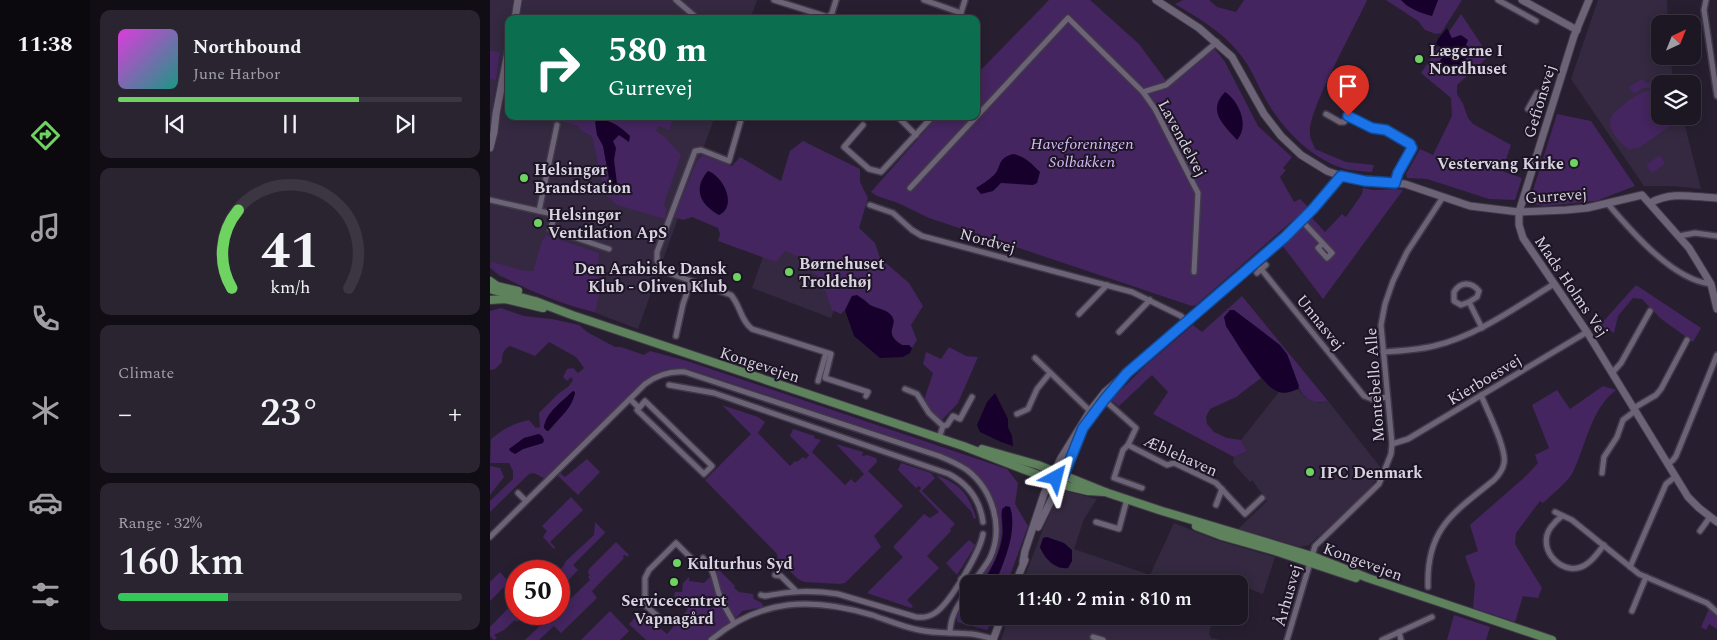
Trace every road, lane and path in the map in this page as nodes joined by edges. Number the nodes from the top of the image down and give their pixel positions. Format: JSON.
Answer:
{"nodes":[{"id":1,"x":518,"y":0,"type":"edge"},
{"id":2,"x":676,"y":0,"type":"edge"},
{"id":3,"x":774,"y":0,"type":"edge"},
{"id":4,"x":836,"y":0,"type":"edge"},
{"id":5,"x":924,"y":0,"type":"edge"},
{"id":6,"x":965,"y":0,"type":"edge"},
{"id":7,"x":1156,"y":0,"type":"edge"},
{"id":8,"x":1498,"y":0,"type":"edge"},
{"id":9,"x":1522,"y":0,"type":"edge"},
{"id":10,"x":1589,"y":0,"type":"edge"},
{"id":11,"x":1706,"y":0,"type":"edge"},
{"id":12,"x":515,"y":15,"type":"edge"},
{"id":13,"x":693,"y":15,"type":"edge"},
{"id":14,"x":822,"y":15,"type":"edge"},
{"id":15,"x":831,"y":15,"type":"edge"},
{"id":16,"x":958,"y":15,"type":"edge"},
{"id":17,"x":960,"y":15,"type":"edge"},
{"id":18,"x":1536,"y":21,"type":"dead end"},
{"id":19,"x":1576,"y":30,"type":"junction"},
{"id":20,"x":1218,"y":42,"type":"junction"},
{"id":21,"x":505,"y":68,"type":"edge"},
{"id":22,"x":1143,"y":92,"type":"junction"},
{"id":23,"x":1536,"y":93,"type":"dead end"},
{"id":24,"x":1717,"y":96,"type":"edge"},
{"id":25,"x":1528,"y":109,"type":"dead end"},
{"id":26,"x":980,"y":113,"type":"edge"},
{"id":27,"x":1326,"y":114,"type":"dead end"},
{"id":28,"x":741,"y":120,"type":"edge"},
{"id":29,"x":901,"y":120,"type":"edge"},
{"id":30,"x":929,"y":120,"type":"edge"},
{"id":31,"x":973,"y":120,"type":"edge"},
{"id":32,"x":557,"y":125,"type":"dead end"},
{"id":33,"x":863,"y":126,"type":"dead end"},
{"id":34,"x":916,"y":135,"type":"junction"},
{"id":35,"x":490,"y":148,"type":"edge"},
{"id":36,"x":1341,"y":176,"type":"junction"},
{"id":37,"x":1395,"y":183,"type":"junction"},
{"id":38,"x":910,"y":188,"type":"dead end"},
{"id":39,"x":1443,"y":196,"type":"junction"},
{"id":40,"x":1717,"y":198,"type":"edge"},
{"id":41,"x":490,"y":200,"type":"edge"},
{"id":42,"x":1650,"y":203,"type":"junction"},
{"id":43,"x":1608,"y":204,"type":"junction"},
{"id":44,"x":870,"y":205,"type":"dead end"},
{"id":45,"x":539,"y":210,"type":"junction"},
{"id":46,"x":1519,"y":212,"type":"junction"},
{"id":47,"x":1302,"y":221,"type":"junction"},
{"id":48,"x":1679,"y":236,"type":"junction"},
{"id":49,"x":1717,"y":236,"type":"edge"},
{"id":50,"x":1322,"y":244,"type":"dead end"},
{"id":51,"x":609,"y":249,"type":"dead end"},
{"id":52,"x":1261,"y":269,"type":"dead end"},
{"id":53,"x":1194,"y":272,"type":"dead end"},
{"id":54,"x":490,"y":281,"type":"edge"},
{"id":55,"x":690,"y":281,"type":"junction"},
{"id":56,"x":1107,"y":284,"type":"junction"},
{"id":57,"x":1554,"y":284,"type":"junction"},
{"id":58,"x":490,"y":289,"type":"edge"},
{"id":59,"x":1714,"y":289,"type":"edge"},
{"id":60,"x":490,"y":300,"type":"edge"},
{"id":61,"x":1150,"y":300,"type":"junction"},
{"id":62,"x":1469,"y":302,"type":"junction"},
{"id":63,"x":1717,"y":309,"type":"edge"},
{"id":64,"x":1650,"y":311,"type":"dead end"},
{"id":65,"x":1079,"y":314,"type":"dead end"},
{"id":66,"x":572,"y":316,"type":"junction"},
{"id":67,"x":1187,"y":322,"type":"junction"},
{"id":68,"x":1482,"y":328,"type":"junction"},
{"id":69,"x":1119,"y":332,"type":"dead end"},
{"id":70,"x":1587,"y":332,"type":"junction"},
{"id":71,"x":676,"y":336,"type":"dead end"},
{"id":72,"x":1687,"y":340,"type":"dead end"},
{"id":73,"x":826,"y":352,"type":"junction"},
{"id":74,"x":1383,"y":352,"type":"junction"},
{"id":75,"x":1717,"y":355,"type":"edge"},
{"id":76,"x":1035,"y":358,"type":"dead end"},
{"id":77,"x":1050,"y":373,"type":"junction"},
{"id":78,"x":1612,"y":373,"type":"junction"},
{"id":79,"x":818,"y":381,"type":"dead end"},
{"id":80,"x":719,"y":383,"type":"junction"},
{"id":81,"x":669,"y":385,"type":"dead end"},
{"id":82,"x":905,"y":389,"type":"dead end"},
{"id":83,"x":714,"y":393,"type":"junction"},
{"id":84,"x":1481,"y":395,"type":"junction"},
{"id":85,"x":866,"y":396,"type":"dead end"},
{"id":86,"x":972,"y":397,"type":"dead end"},
{"id":87,"x":1387,"y":397,"type":"junction"},
{"id":88,"x":1102,"y":398,"type":"junction"},
{"id":89,"x":630,"y":399,"type":"junction"},
{"id":90,"x":639,"y":408,"type":"junction"},
{"id":91,"x":1635,"y":410,"type":"junction"},
{"id":92,"x":1090,"y":411,"type":"junction"},
{"id":93,"x":1017,"y":414,"type":"dead end"},
{"id":94,"x":822,"y":417,"type":"junction"},
{"id":95,"x":944,"y":426,"type":"junction"},
{"id":96,"x":819,"y":428,"type":"junction"},
{"id":97,"x":939,"y":438,"type":"junction"},
{"id":98,"x":1392,"y":444,"type":"junction"},
{"id":99,"x":1128,"y":445,"type":"junction"},
{"id":100,"x":963,"y":446,"type":"junction"},
{"id":101,"x":936,"y":455,"type":"junction"},
{"id":102,"x":1668,"y":464,"type":"junction"},
{"id":103,"x":933,"y":467,"type":"junction"},
{"id":104,"x":1602,"y":473,"type":"dead end"},
{"id":105,"x":1675,"y":477,"type":"junction"},
{"id":106,"x":1058,"y":478,"type":"junction"},
{"id":107,"x":1142,"y":488,"type":"dead end"},
{"id":108,"x":1222,"y":489,"type":"junction"},
{"id":109,"x":518,"y":493,"type":"dead end"},
{"id":110,"x":1262,"y":498,"type":"dead end"},
{"id":111,"x":1127,"y":499,"type":"junction"},
{"id":112,"x":526,"y":501,"type":"junction"},
{"id":113,"x":1216,"y":505,"type":"dead end"},
{"id":114,"x":1555,"y":512,"type":"dead end"},
{"id":115,"x":1562,"y":516,"type":"junction"},
{"id":116,"x":1714,"y":520,"type":"edge"},
{"id":117,"x":983,"y":522,"type":"dead end"},
{"id":118,"x":1096,"y":522,"type":"dead end"},
{"id":119,"x":1700,"y":531,"type":"dead end"},
{"id":120,"x":983,"y":534,"type":"dead end"},
{"id":121,"x":490,"y":537,"type":"edge"},
{"id":122,"x":1604,"y":546,"type":"junction"},
{"id":123,"x":1310,"y":560,"type":"junction"},
{"id":124,"x":1023,"y":562,"type":"junction"},
{"id":125,"x":1630,"y":567,"type":"junction"},
{"id":126,"x":775,"y":575,"type":"dead end"},
{"id":127,"x":964,"y":575,"type":"edge"},
{"id":128,"x":978,"y":575,"type":"edge"},
{"id":129,"x":1018,"y":575,"type":"edge"},
{"id":130,"x":1646,"y":577,"type":"junction"},
{"id":131,"x":960,"y":580,"type":"edge"},
{"id":132,"x":1428,"y":587,"type":"dead end"},
{"id":133,"x":795,"y":590,"type":"junction"},
{"id":134,"x":838,"y":594,"type":"junction"},
{"id":135,"x":761,"y":595,"type":"dead end"},
{"id":136,"x":960,"y":602,"type":"edge"},
{"id":137,"x":836,"y":606,"type":"junction"},
{"id":138,"x":1632,"y":611,"type":"dead end"},
{"id":139,"x":1717,"y":612,"type":"edge"},
{"id":140,"x":1432,"y":617,"type":"dead end"},
{"id":141,"x":663,"y":621,"type":"dead end"},
{"id":142,"x":734,"y":623,"type":"junction"},
{"id":143,"x":999,"y":625,"type":"edge"},
{"id":144,"x":1399,"y":632,"type":"junction"},
{"id":145,"x":950,"y":633,"type":"junction"},
{"id":146,"x":1093,"y":636,"type":"dead end"},
{"id":147,"x":1531,"y":637,"type":"edge"},
{"id":148,"x":994,"y":639,"type":"edge"},
{"id":149,"x":711,"y":640,"type":"edge"},
{"id":150,"x":1103,"y":640,"type":"edge"},
{"id":151,"x":1287,"y":640,"type":"edge"},
{"id":152,"x":1382,"y":640,"type":"edge"},
{"id":153,"x":1401,"y":640,"type":"edge"},
{"id":154,"x":1541,"y":640,"type":"edge"},
{"id":155,"x":1552,"y":640,"type":"edge"}],
"edges":[{"from":1,"to":12,"type":"main road"},
{"from":2,"to":13,"type":"street"},
{"from":3,"to":14,"type":"street"},
{"from":4,"to":15,"type":"street"},
{"from":5,"to":16,"type":"street"},
{"from":6,"to":17,"type":"street"},
{"from":7,"to":20,"type":"main road","name":"Gurrevej"},
{"from":8,"to":18,"type":"street"},
{"from":9,"to":19,"type":"main road"},
{"from":10,"to":19,"type":"main road","name":"Gefionsvej"},
{"from":11,"to":24,"type":"street"},
{"from":19,"to":46,"type":"main road","name":"Gefionsvej"},
{"from":20,"to":22,"type":"street"},
{"from":20,"to":36,"type":"main road","name":"Gurrevej"},
{"from":21,"to":35,"type":"main road"},
{"from":22,"to":26,"type":"street","name":"Lavendelvej"},
{"from":22,"to":53,"type":"street","name":"Lavendelvej"},
{"from":23,"to":25,"type":"street","name":"Gefionsvej"},
{"from":27,"to":37,"type":"street"},
{"from":28,"to":55,"type":"street"},
{"from":29,"to":34,"type":"street"},
{"from":30,"to":34,"type":"street"},
{"from":31,"to":38,"type":"street","name":"Lavendelvej"},
{"from":32,"to":45,"type":"street"},
{"from":33,"to":34,"type":"street"},
{"from":36,"to":37,"type":"main road","name":"Gurrevej"},
{"from":36,"to":47,"type":"main road"},
{"from":37,"to":39,"type":"main road","name":"Gurrevej"},
{"from":39,"to":46,"type":"main road","name":"Gurrevej"},
{"from":39,"to":74,"type":"street","name":"Montebello Alle"},
{"from":40,"to":42,"type":"main road"},
{"from":41,"to":45,"type":"street"},
{"from":42,"to":43,"type":"main road","name":"Gurrevej"},
{"from":42,"to":48,"type":"main road"},
{"from":43,"to":46,"type":"main road","name":"Gurrevej"},
{"from":43,"to":59,"type":"street"},
{"from":44,"to":56,"type":"street","name":"Nordvej"},
{"from":45,"to":51,"type":"street"},
{"from":46,"to":57,"type":"main road","name":"Mads Holms Vej"},
{"from":47,"to":50,"type":"street"},
{"from":47,"to":67,"type":"main road"},
{"from":48,"to":49,"type":"street"},
{"from":48,"to":59,"type":"main road"},
{"from":52,"to":87,"type":"street","name":"Unnasvej"},
{"from":54,"to":66,"type":"main road"},
{"from":55,"to":71,"type":"street"},
{"from":55,"to":73,"type":"street"},
{"from":56,"to":61,"type":"street","name":"Nordvej"},
{"from":56,"to":65,"type":"street"},
{"from":57,"to":68,"type":"street"},
{"from":57,"to":70,"type":"main road","name":"Mads Holms Vej"},
{"from":58,"to":66,"type":"main road","name":"Kongevejen"},
{"from":59,"to":63,"type":"main road"},
{"from":60,"to":66,"type":"main road","name":"Kongevejen"},
{"from":61,"to":67,"type":"street","name":"Nordvej"},
{"from":61,"to":69,"type":"street"},
{"from":62,"to":62,"type":"street"},
{"from":62,"to":68,"type":"street"},
{"from":64,"to":78,"type":"street","name":"Mads Holms Vej"},
{"from":66,"to":97,"type":"main road","name":"Kongevejen"},
{"from":67,"to":88,"type":"main road"},
{"from":68,"to":74,"type":"street"},
{"from":70,"to":78,"type":"main road","name":"Mads Holms Vej"},
{"from":70,"to":84,"type":"street","name":"Kierboesvej"},
{"from":72,"to":91,"type":"street"},
{"from":73,"to":79,"type":"street"},
{"from":73,"to":85,"type":"street"},
{"from":74,"to":87,"type":"street","name":"Montebello Alle"},
{"from":75,"to":102,"type":"street"},
{"from":76,"to":77,"type":"street"},
{"from":77,"to":92,"type":"street"},
{"from":77,"to":93,"type":"street"},
{"from":78,"to":91,"type":"main road","name":"Mads Holms Vej"},
{"from":80,"to":83,"type":"street"},
{"from":80,"to":89,"type":"street"},
{"from":80,"to":94,"type":"street"},
{"from":81,"to":83,"type":"street"},
{"from":82,"to":95,"type":"street"},
{"from":83,"to":96,"type":"street"},
{"from":84,"to":98,"type":"street","name":"Kierboesvej"},
{"from":84,"to":132,"type":"street"},
{"from":86,"to":95,"type":"street"},
{"from":87,"to":98,"type":"street","name":"Montebello Alle"},
{"from":88,"to":92,"type":"main road"},
{"from":88,"to":99,"type":"street","name":"Æblehaven"},
{"from":88,"to":106,"type":"main road"},
{"from":89,"to":90,"type":"street"},
{"from":89,"to":112,"type":"street"},
{"from":90,"to":90,"type":"street"},
{"from":91,"to":102,"type":"main road","name":"Mads Holms Vej"},
{"from":91,"to":104,"type":"street"},
{"from":92,"to":106,"type":"main road"},
{"from":94,"to":96,"type":"street"},
{"from":94,"to":101,"type":"street"},
{"from":95,"to":97,"type":"street"},
{"from":96,"to":103,"type":"street"},
{"from":97,"to":100,"type":"main road","name":"Kongevejen"},
{"from":98,"to":123,"type":"street","name":"Montebello Alle"},
{"from":99,"to":107,"type":"street","name":"Æblehaven"},
{"from":99,"to":108,"type":"street","name":"Æblehaven"},
{"from":100,"to":106,"type":"main road","name":"Kongevejen"},
{"from":100,"to":106,"type":"main road","name":"Kongevejen"},
{"from":101,"to":103,"type":"street"},
{"from":101,"to":128,"type":"street"},
{"from":102,"to":105,"type":"main road","name":"Mads Holms Vej"},
{"from":103,"to":117,"type":"street"},
{"from":105,"to":116,"type":"main road","name":"Mads Holms Vej"},
{"from":105,"to":125,"type":"street"},
{"from":106,"to":111,"type":"main road","name":"Kongevejen"},
{"from":106,"to":124,"type":"main road"},
{"from":106,"to":124,"type":"main road"},
{"from":108,"to":110,"type":"street","name":"Æblehaven"},
{"from":108,"to":113,"type":"street","name":"Æblehaven"},
{"from":109,"to":112,"type":"street"},
{"from":111,"to":118,"type":"street"},
{"from":111,"to":123,"type":"main road","name":"Kongevejen"},
{"from":112,"to":121,"type":"street"},
{"from":114,"to":115,"type":"street"},
{"from":115,"to":122,"type":"street"},
{"from":115,"to":122,"type":"street"},
{"from":116,"to":119,"type":"street","name":"Mads Holms Vej"},
{"from":120,"to":127,"type":"street"},
{"from":122,"to":125,"type":"street"},
{"from":123,"to":147,"type":"main road","name":"Kongevejen"},
{"from":123,"to":151,"type":"street","name":"Århusvej"},
{"from":124,"to":129,"type":"main road"},
{"from":125,"to":130,"type":"street"},
{"from":126,"to":133,"type":"street"},
{"from":130,"to":138,"type":"street"},
{"from":130,"to":139,"type":"street"},
{"from":131,"to":134,"type":"street"},
{"from":133,"to":134,"type":"street"},
{"from":133,"to":135,"type":"street"},
{"from":134,"to":137,"type":"street"},
{"from":136,"to":145,"type":"street"},
{"from":137,"to":142,"type":"street"},
{"from":137,"to":145,"type":"street"},
{"from":140,"to":144,"type":"street"},
{"from":141,"to":142,"type":"street"},
{"from":142,"to":149,"type":"street"},
{"from":143,"to":148,"type":"main road"},
{"from":144,"to":152,"type":"street"},
{"from":144,"to":153,"type":"street"},
{"from":145,"to":148,"type":"street"},
{"from":146,"to":150,"type":"street"},
{"from":147,"to":154,"type":"main road","name":"Kongevejen"},
{"from":147,"to":155,"type":"main road","name":"Kongevejen"}]}
